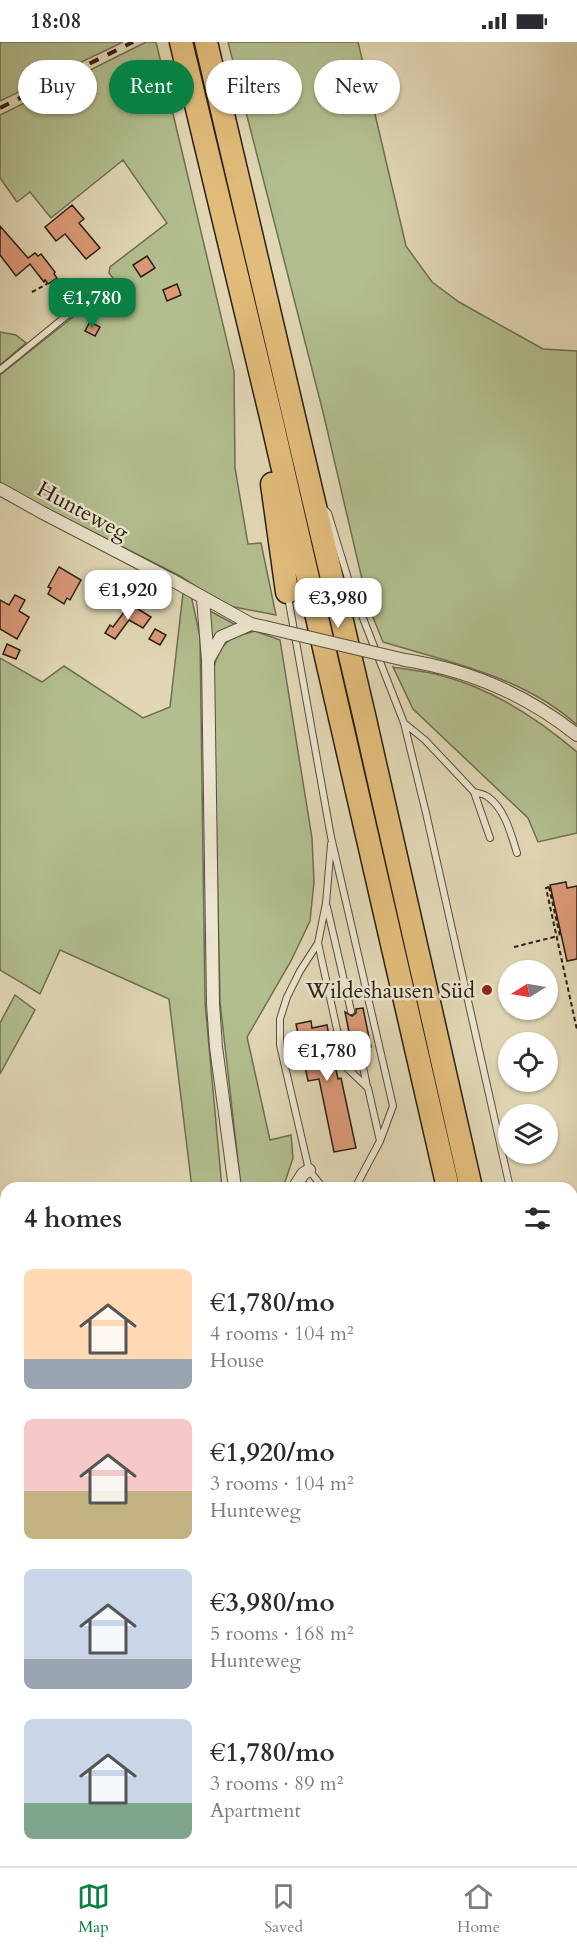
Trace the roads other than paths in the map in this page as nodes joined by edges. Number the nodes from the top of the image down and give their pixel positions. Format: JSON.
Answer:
{"nodes":[{"id":1,"x":181,"y":42,"type":"edge"},
{"id":2,"x":206,"y":42,"type":"edge"},
{"id":3,"x":87,"y":298,"type":"dead end"},
{"id":4,"x":0,"y":370,"type":"edge"},
{"id":5,"x":271,"y":417,"type":"junction"},
{"id":6,"x":0,"y":489,"type":"edge"},
{"id":7,"x":313,"y":497,"type":"junction"},
{"id":8,"x":287,"y":592,"type":"joint"},
{"id":9,"x":202,"y":599,"type":"junction"},
{"id":10,"x":251,"y":624,"type":"junction"},
{"id":11,"x":208,"y":660,"type":"junction"},
{"id":12,"x":404,"y":723,"type":"junction"},
{"id":13,"x":577,"y":735,"type":"edge"},
{"id":14,"x":474,"y":792,"type":"junction"},
{"id":15,"x":331,"y":837,"type":"junction"},
{"id":16,"x":490,"y":838,"type":"dead end"},
{"id":17,"x":517,"y":854,"type":"dead end"},
{"id":18,"x":326,"y":903,"type":"junction"},
{"id":19,"x":318,"y":943,"type":"junction"},
{"id":20,"x":351,"y":1011,"type":"dead end"},
{"id":21,"x":359,"y":1048,"type":"dead end"},
{"id":22,"x":368,"y":1088,"type":"junction"},
{"id":23,"x":380,"y":1141,"type":"junction"},
{"id":24,"x":309,"y":1170,"type":"junction"},
{"id":25,"x":234,"y":1182,"type":"edge"},
{"id":26,"x":298,"y":1182,"type":"edge"},
{"id":27,"x":318,"y":1182,"type":"edge"},
{"id":28,"x":358,"y":1182,"type":"edge"},
{"id":29,"x":447,"y":1182,"type":"edge"},
{"id":30,"x":470,"y":1182,"type":"edge"},
{"id":31,"x":509,"y":1182,"type":"edge"}],
"edges":[{"from":1,"to":5,"type":"highway"},
{"from":2,"to":7,"type":"highway"},
{"from":3,"to":4,"type":"lane"},
{"from":5,"to":8,"type":"highway"},
{"from":5,"to":29,"type":"highway"},
{"from":6,"to":9,"type":"street","name":"Hunteweg"},
{"from":7,"to":12,"type":"lane"},
{"from":7,"to":30,"type":"highway"},
{"from":8,"to":15,"type":"lane"},
{"from":9,"to":10,"type":"street","name":"Hunteweg"},
{"from":9,"to":11,"type":"street"},
{"from":10,"to":11,"type":"street"},
{"from":10,"to":13,"type":"street","name":"Hunteweg","bridge":true},
{"from":11,"to":25,"type":"street"},
{"from":12,"to":14,"type":"lane"},
{"from":12,"to":31,"type":"lane"},
{"from":14,"to":16,"type":"lane"},
{"from":14,"to":17,"type":"lane"},
{"from":15,"to":18,"type":"lane"},
{"from":15,"to":23,"type":"lane"},
{"from":18,"to":19,"type":"lane"},
{"from":18,"to":20,"type":"lane"},
{"from":19,"to":22,"type":"lane"},
{"from":19,"to":24,"type":"lane"},
{"from":21,"to":22,"type":"lane"},
{"from":22,"to":23,"type":"lane"},
{"from":23,"to":28,"type":"lane"},
{"from":24,"to":26,"type":"street"},
{"from":24,"to":27,"type":"lane"}]}
